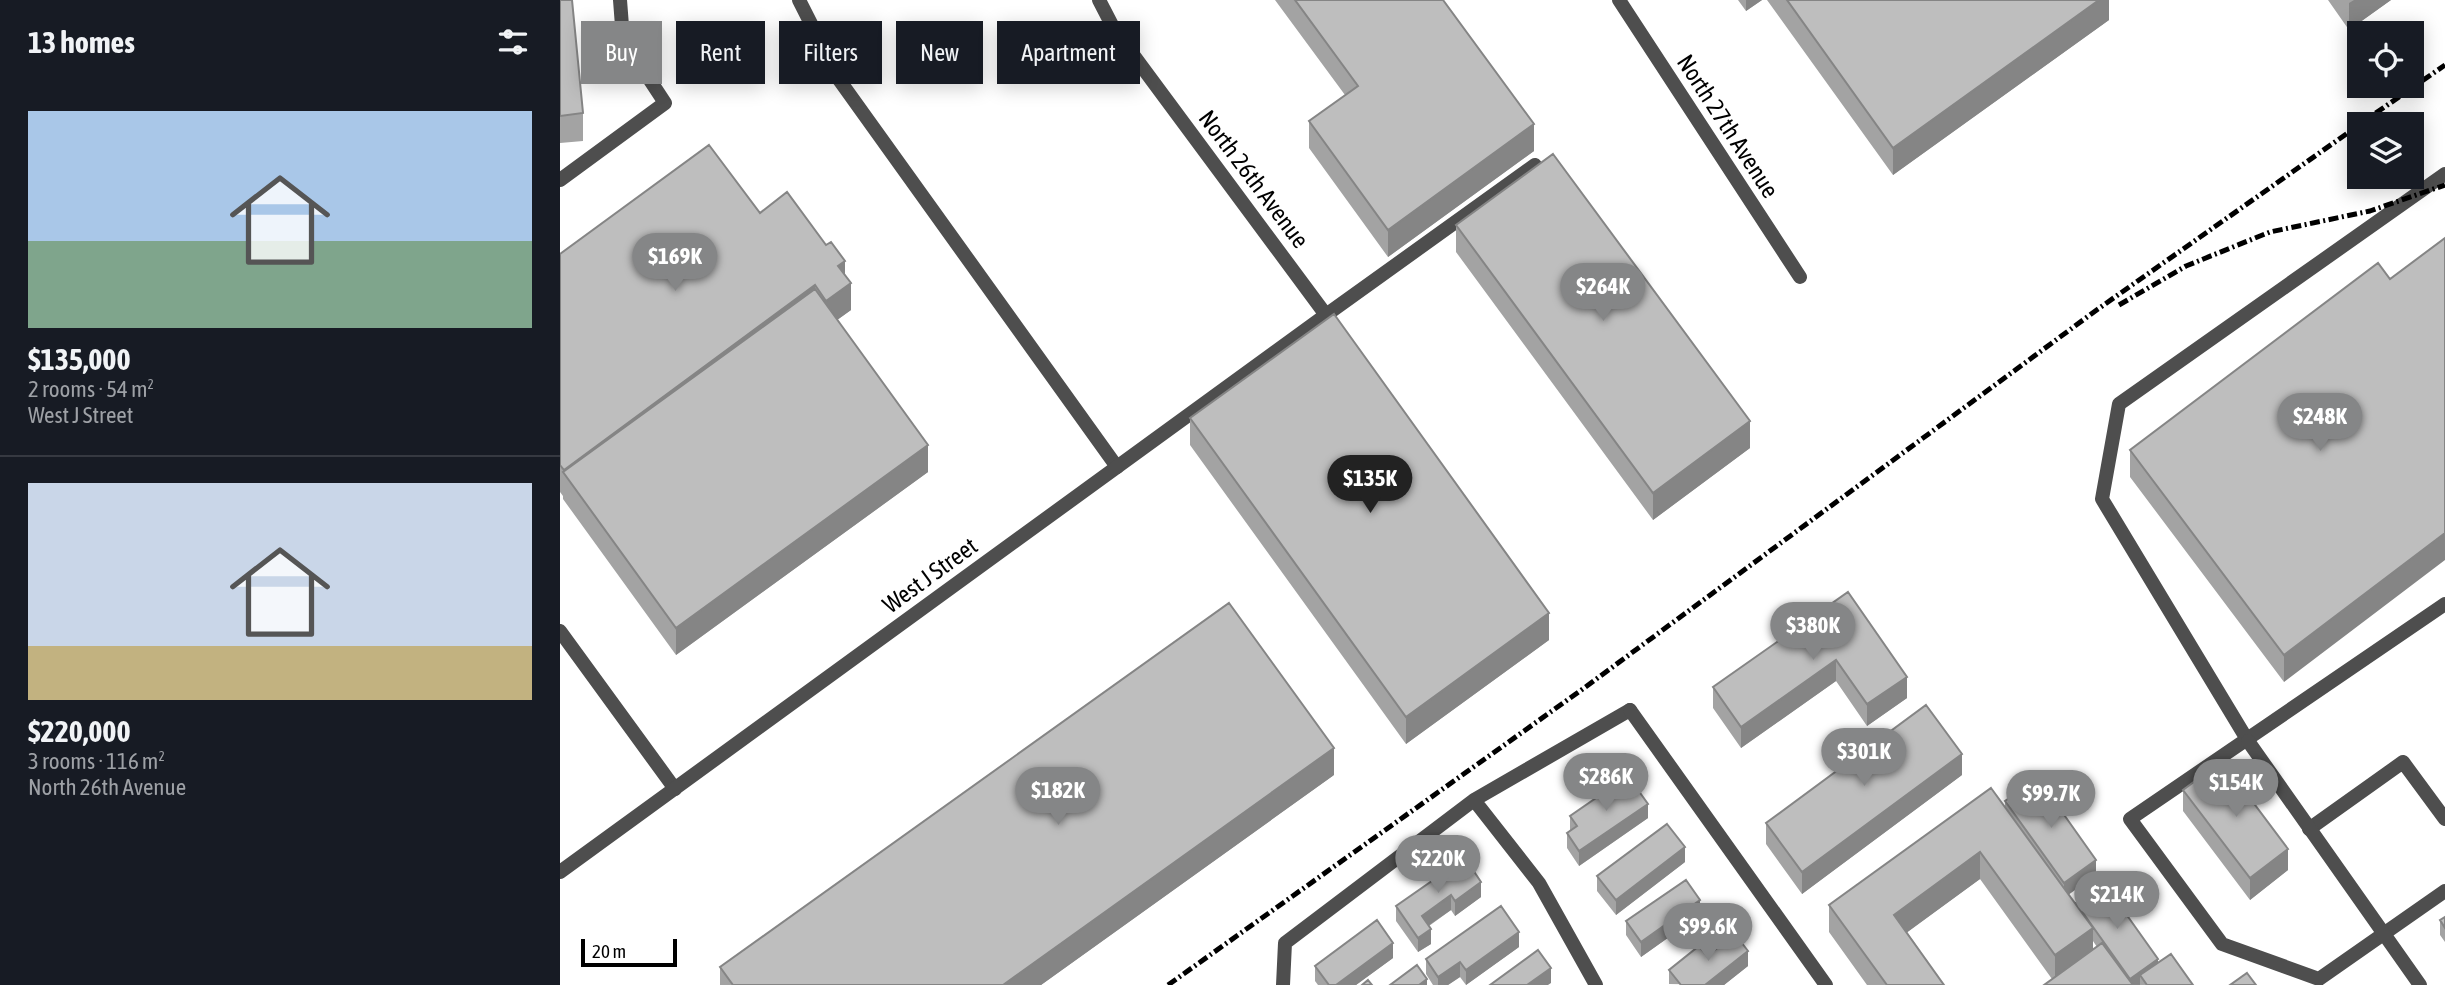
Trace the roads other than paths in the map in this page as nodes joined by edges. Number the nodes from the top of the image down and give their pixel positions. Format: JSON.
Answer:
{"nodes":[{"id":1,"x":620,"y":0,"type":"edge"},
{"id":2,"x":799,"y":0,"type":"edge"},
{"id":3,"x":1099,"y":0,"type":"edge"},
{"id":4,"x":1619,"y":0,"type":"edge"},
{"id":5,"x":1535,"y":165,"type":"edge"},
{"id":6,"x":2445,"y":174,"type":"edge"},
{"id":7,"x":560,"y":180,"type":"edge"},
{"id":8,"x":1800,"y":277,"type":"dead end"},
{"id":9,"x":1326,"y":315,"type":"junction"},
{"id":10,"x":1117,"y":467,"type":"junction"},
{"id":11,"x":2445,"y":604,"type":"edge"},
{"id":12,"x":560,"y":631,"type":"edge"},
{"id":13,"x":2248,"y":741,"type":"junction"},
{"id":14,"x":675,"y":789,"type":"junction"},
{"id":15,"x":1474,"y":800,"type":"junction"},
{"id":16,"x":2445,"y":819,"type":"edge"},
{"id":17,"x":2309,"y":829,"type":"junction"},
{"id":18,"x":560,"y":872,"type":"edge"},
{"id":19,"x":2445,"y":891,"type":"edge"},
{"id":20,"x":2385,"y":935,"type":"junction"},
{"id":21,"x":1283,"y":985,"type":"edge"},
{"id":22,"x":1597,"y":985,"type":"edge"},
{"id":23,"x":1826,"y":985,"type":"edge"},
{"id":24,"x":2420,"y":985,"type":"edge"}],
"edges":[{"from":1,"to":7,"type":"street"},
{"from":2,"to":10,"type":"street"},
{"from":3,"to":9,"type":"street","name":"North 26th Avenue"},
{"from":4,"to":8,"type":"street","name":"North 27th Avenue"},
{"from":5,"to":9,"type":"street","name":"West J Street"},
{"from":6,"to":13,"type":"street"},
{"from":9,"to":10,"type":"street","name":"West J Street"},
{"from":10,"to":14,"type":"street","name":"West J Street"},
{"from":11,"to":13,"type":"street"},
{"from":12,"to":14,"type":"street"},
{"from":13,"to":17,"type":"street"},
{"from":13,"to":20,"type":"street"},
{"from":14,"to":18,"type":"street","name":"West J Street"},
{"from":15,"to":21,"type":"street"},
{"from":15,"to":22,"type":"street"},
{"from":15,"to":23,"type":"street"},
{"from":16,"to":17,"type":"street"},
{"from":17,"to":20,"type":"street"},
{"from":19,"to":20,"type":"street"},
{"from":20,"to":24,"type":"street"}]}
